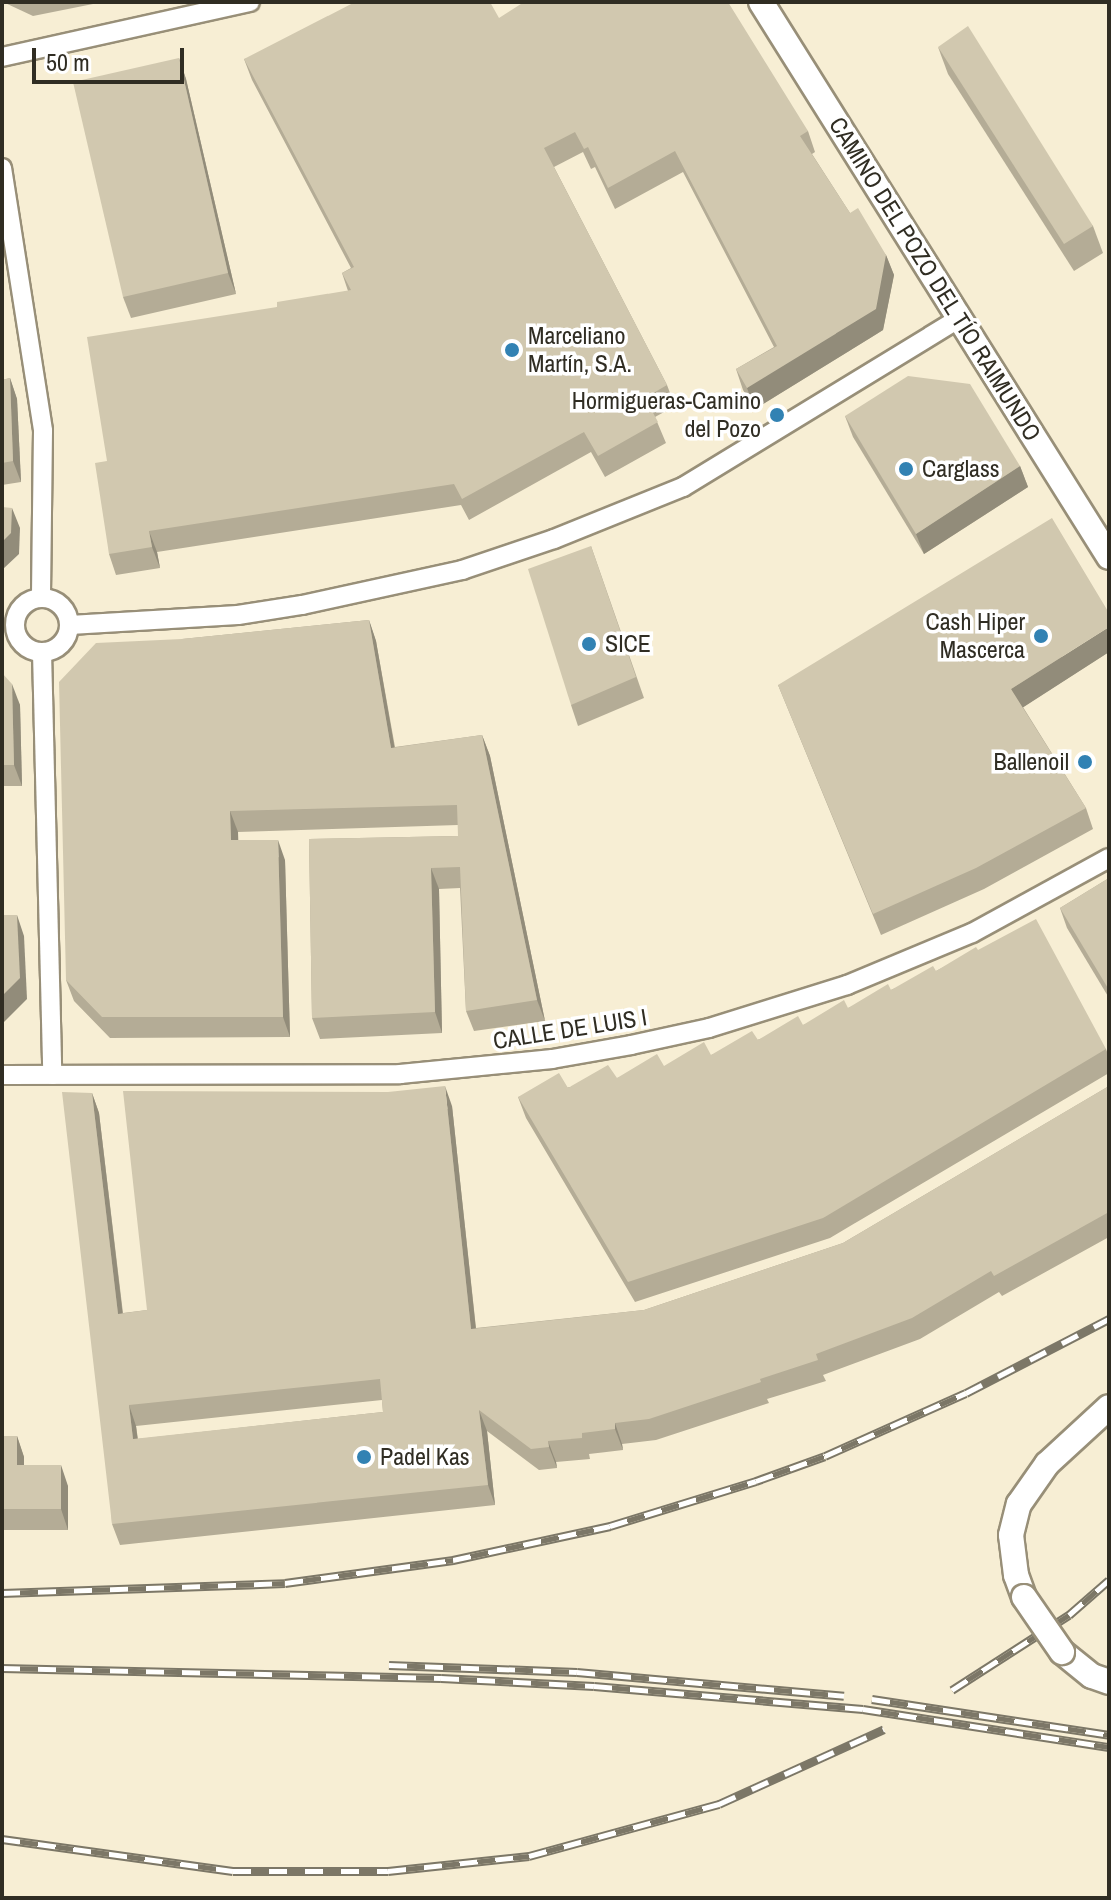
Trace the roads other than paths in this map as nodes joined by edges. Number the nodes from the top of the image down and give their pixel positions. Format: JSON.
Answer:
{"nodes":[{"id":1,"x":250,"y":2,"type":"edge"},
{"id":2,"x":761,"y":2,"type":"edge"},
{"id":3,"x":2,"y":57,"type":"edge"},
{"id":4,"x":2,"y":168,"type":"edge"},
{"id":5,"x":960,"y":318,"type":"junction"},
{"id":6,"x":1109,"y":557,"type":"edge"},
{"id":7,"x":41,"y":598,"type":"junction"},
{"id":8,"x":8,"y":623,"type":"edge"},
{"id":9,"x":70,"y":625,"type":"junction"},
{"id":10,"x":42,"y":652,"type":"junction"},
{"id":11,"x":1109,"y":858,"type":"edge"},
{"id":12,"x":2,"y":1075,"type":"edge"},
{"id":13,"x":52,"y":1075,"type":"junction"},
{"id":14,"x":1109,"y":1407,"type":"edge"},
{"id":15,"x":1109,"y":1682,"type":"edge"}],
"edges":[{"from":1,"to":3,"type":"street"},
{"from":2,"to":5,"type":"street","name":"CAMINO DEL POZO DEL TÍO RAIMUNDO"},
{"from":4,"to":7,"type":"street"},
{"from":5,"to":6,"type":"street","name":"CAMINO DEL POZO DEL TÍO RAIMUNDO"},
{"from":5,"to":9,"type":"street"},
{"from":7,"to":8,"type":"street"},
{"from":7,"to":9,"type":"street"},
{"from":8,"to":10,"type":"street"},
{"from":9,"to":10,"type":"street"},
{"from":10,"to":13,"type":"street"},
{"from":11,"to":13,"type":"street","name":"CALLE DE LUIS I"},
{"from":12,"to":13,"type":"street","name":"CALLE DE LUIS I"},
{"from":14,"to":15,"type":"street","bridge":true}]}
